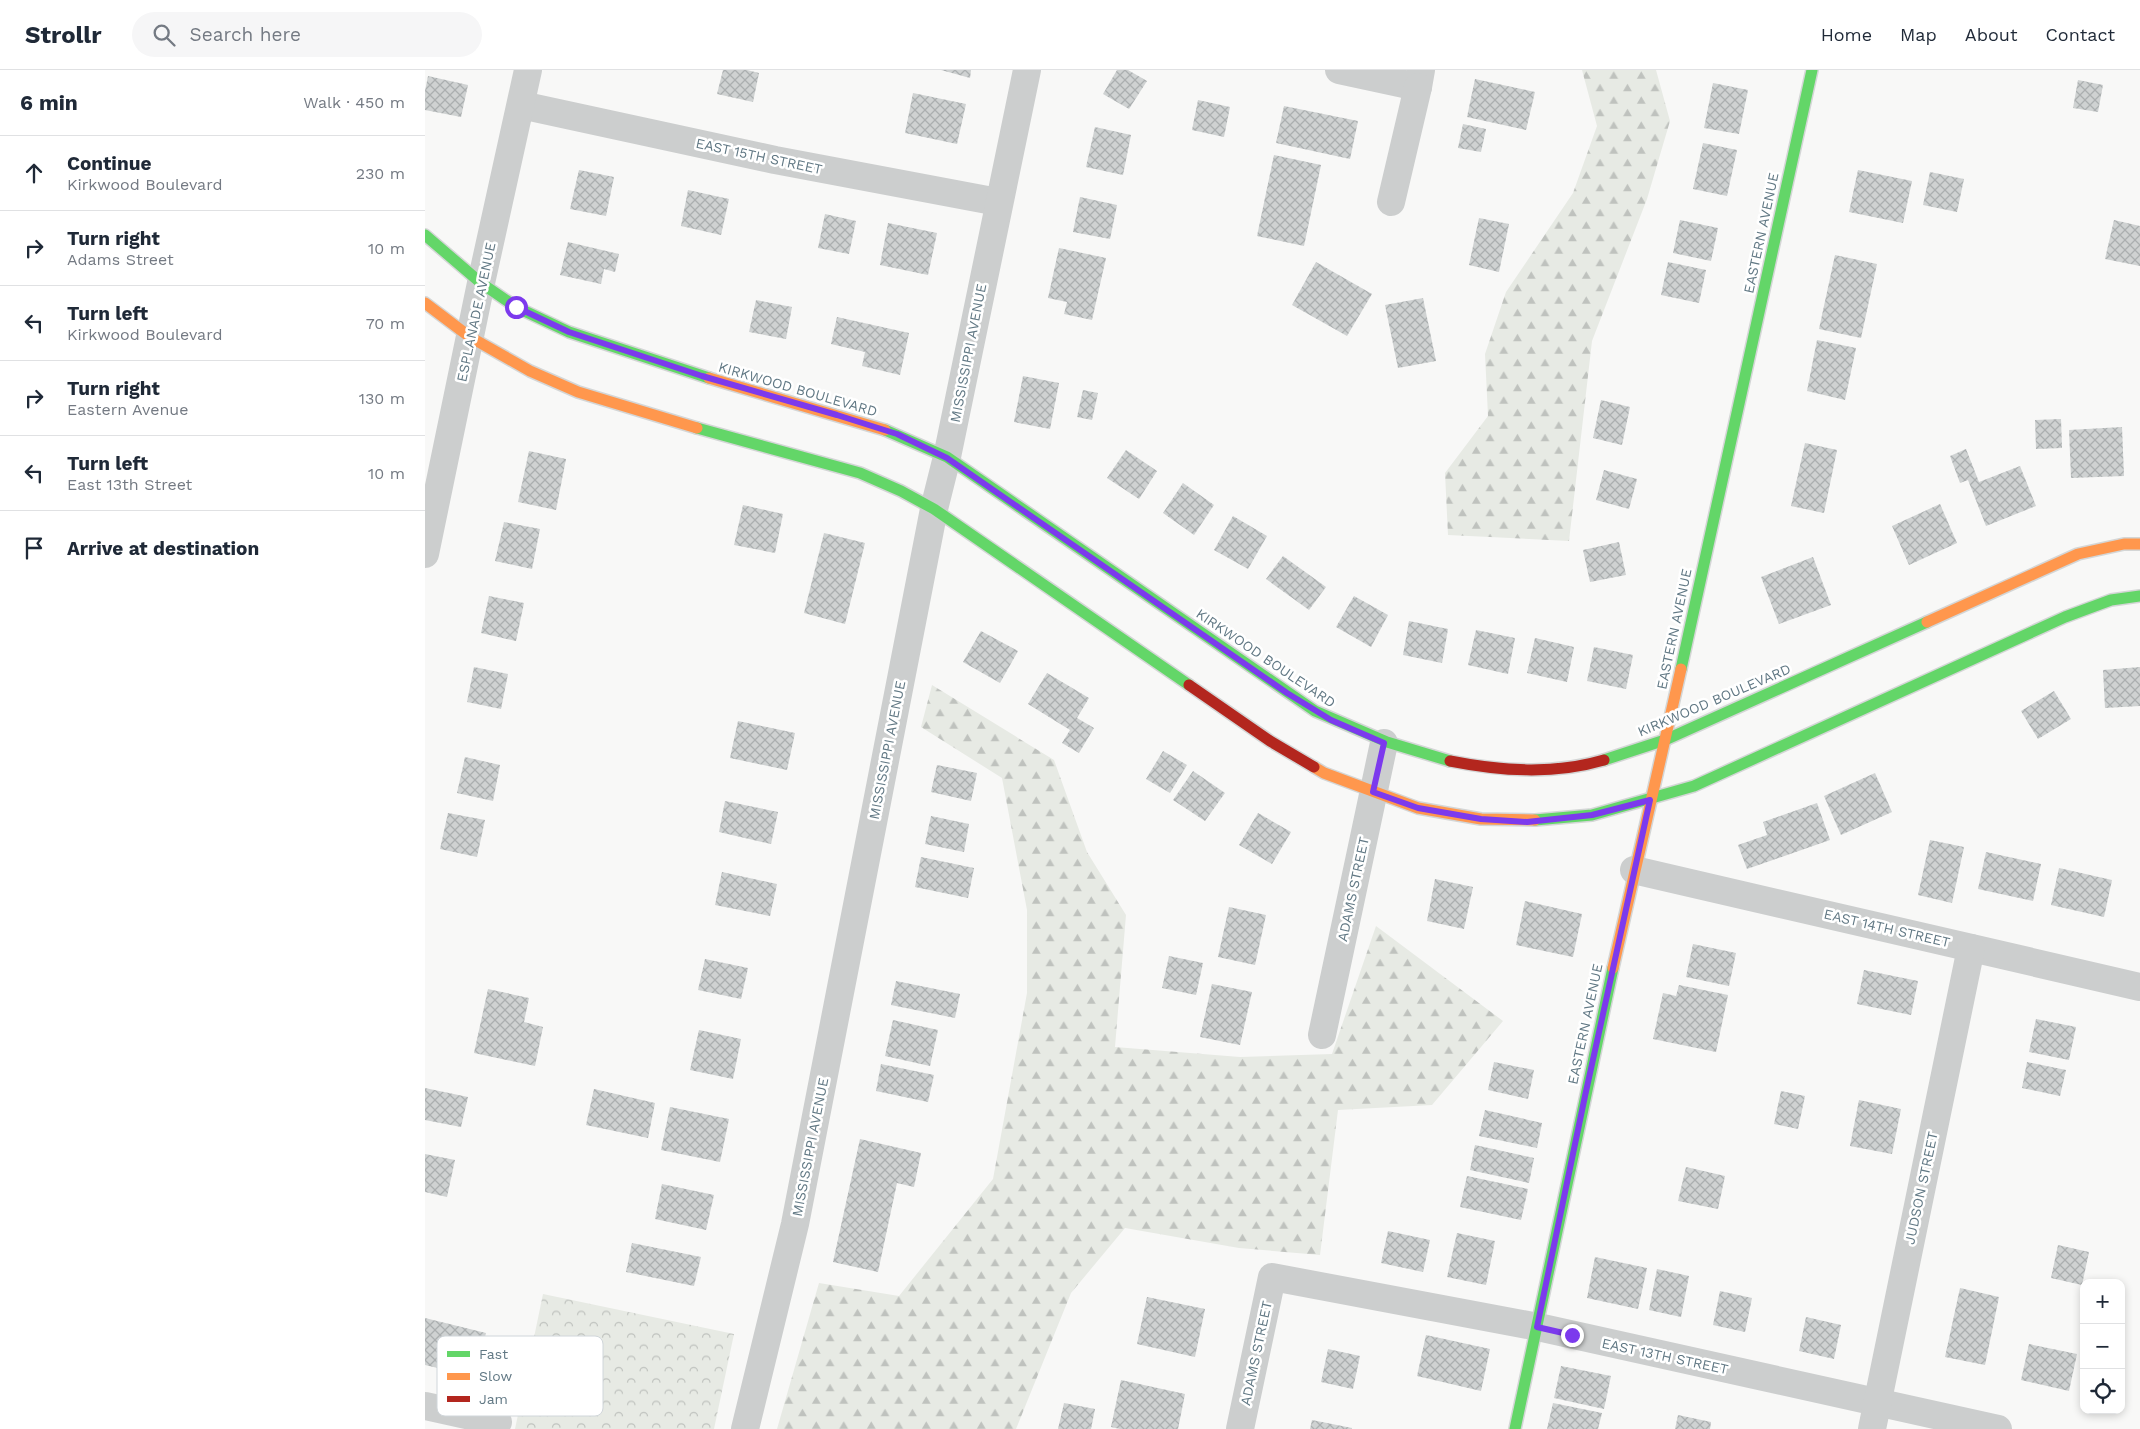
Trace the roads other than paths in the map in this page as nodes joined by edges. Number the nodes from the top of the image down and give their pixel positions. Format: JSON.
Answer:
{"nodes":[{"id":1,"x":529,"y":70,"type":"edge"},
{"id":2,"x":1027,"y":70,"type":"edge"},
{"id":3,"x":1339,"y":70,"type":"edge"},
{"id":4,"x":1812,"y":70,"type":"edge"},
{"id":5,"x":1420,"y":78,"type":"edge"},
{"id":6,"x":521,"y":105,"type":"junction"},
{"id":7,"x":998,"y":202,"type":"junction"},
{"id":8,"x":1391,"y":202,"type":"dead end"},
{"id":9,"x":425,"y":235,"type":"edge"},
{"id":10,"x":481,"y":283,"type":"junction"},
{"id":11,"x":425,"y":303,"type":"edge"},
{"id":12,"x":470,"y":338,"type":"junction"},
{"id":13,"x":947,"y":458,"type":"junction"},
{"id":14,"x":934,"y":509,"type":"junction"},
{"id":15,"x":2140,"y":544,"type":"edge"},
{"id":16,"x":425,"y":554,"type":"edge"},
{"id":17,"x":2140,"y":596,"type":"edge"},
{"id":18,"x":1665,"y":740,"type":"junction"},
{"id":19,"x":1384,"y":743,"type":"junction"},
{"id":20,"x":1373,"y":792,"type":"junction"},
{"id":21,"x":1650,"y":800,"type":"junction"},
{"id":22,"x":1634,"y":870,"type":"junction"},
{"id":23,"x":1971,"y":948,"type":"junction"},
{"id":24,"x":2140,"y":987,"type":"edge"},
{"id":25,"x":1322,"y":1035,"type":"dead end"},
{"id":26,"x":1272,"y":1277,"type":"joint"},
{"id":27,"x":1537,"y":1327,"type":"junction"},
{"id":28,"x":1878,"y":1403,"type":"junction"},
{"id":29,"x":471,"y":1416,"type":"edge"},
{"id":30,"x":498,"y":1422,"type":"dead end"},
{"id":31,"x":745,"y":1429,"type":"edge"},
{"id":32,"x":1240,"y":1429,"type":"edge"},
{"id":33,"x":1515,"y":1429,"type":"edge"},
{"id":34,"x":1872,"y":1429,"type":"edge"},
{"id":35,"x":1998,"y":1429,"type":"edge"}],
"edges":[{"from":1,"to":6,"type":"street","name":"ESPLANADE AVENUE"},
{"from":2,"to":7,"type":"street","name":"MISSISSIPPI AVENUE"},
{"from":3,"to":5,"type":"street"},
{"from":4,"to":18,"type":"street","name":"EASTERN AVENUE"},
{"from":5,"to":8,"type":"street"},
{"from":6,"to":7,"type":"street","name":"EAST 15TH STREET"},
{"from":6,"to":10,"type":"street","name":"ESPLANADE AVENUE"},
{"from":7,"to":13,"type":"street","name":"MISSISSIPPI AVENUE"},
{"from":9,"to":10,"type":"street","name":"KIRKWOOD BOULEVARD"},
{"from":10,"to":12,"type":"street","name":"ESPLANADE AVENUE"},
{"from":10,"to":13,"type":"street","name":"KIRKWOOD BOULEVARD"},
{"from":11,"to":12,"type":"street"},
{"from":12,"to":14,"type":"street"},
{"from":12,"to":16,"type":"street","name":"ESPLANADE AVENUE"},
{"from":13,"to":14,"type":"street","name":"MISSISSIPPI AVENUE"},
{"from":13,"to":19,"type":"street","name":"KIRKWOOD BOULEVARD"},
{"from":14,"to":20,"type":"street"},
{"from":14,"to":31,"type":"street","name":"MISSISSIPPI AVENUE"},
{"from":15,"to":18,"type":"street","name":"KIRKWOOD BOULEVARD"},
{"from":17,"to":21,"type":"street"},
{"from":18,"to":19,"type":"street","name":"KIRKWOOD BOULEVARD"},
{"from":18,"to":21,"type":"street","name":"EASTERN AVENUE"},
{"from":19,"to":20,"type":"street","name":"ADAMS STREET"},
{"from":20,"to":21,"type":"street"},
{"from":20,"to":25,"type":"street","name":"ADAMS STREET"},
{"from":21,"to":22,"type":"street","name":"EASTERN AVENUE"},
{"from":22,"to":23,"type":"street","name":"EAST 14TH STREET"},
{"from":22,"to":27,"type":"street","name":"EASTERN AVENUE"},
{"from":23,"to":24,"type":"street","name":"EAST 14TH STREET"},
{"from":23,"to":28,"type":"street","name":"JUDSON STREET"},
{"from":26,"to":27,"type":"street","name":"EAST 13TH STREET"},
{"from":26,"to":32,"type":"street","name":"ADAMS STREET"},
{"from":27,"to":28,"type":"street","name":"EAST 13TH STREET"},
{"from":27,"to":33,"type":"street","name":"EASTERN AVENUE"},
{"from":28,"to":34,"type":"street","name":"JUDSON STREET"},
{"from":28,"to":35,"type":"street","name":"EAST 13TH STREET"},
{"from":29,"to":30,"type":"street"}]}
